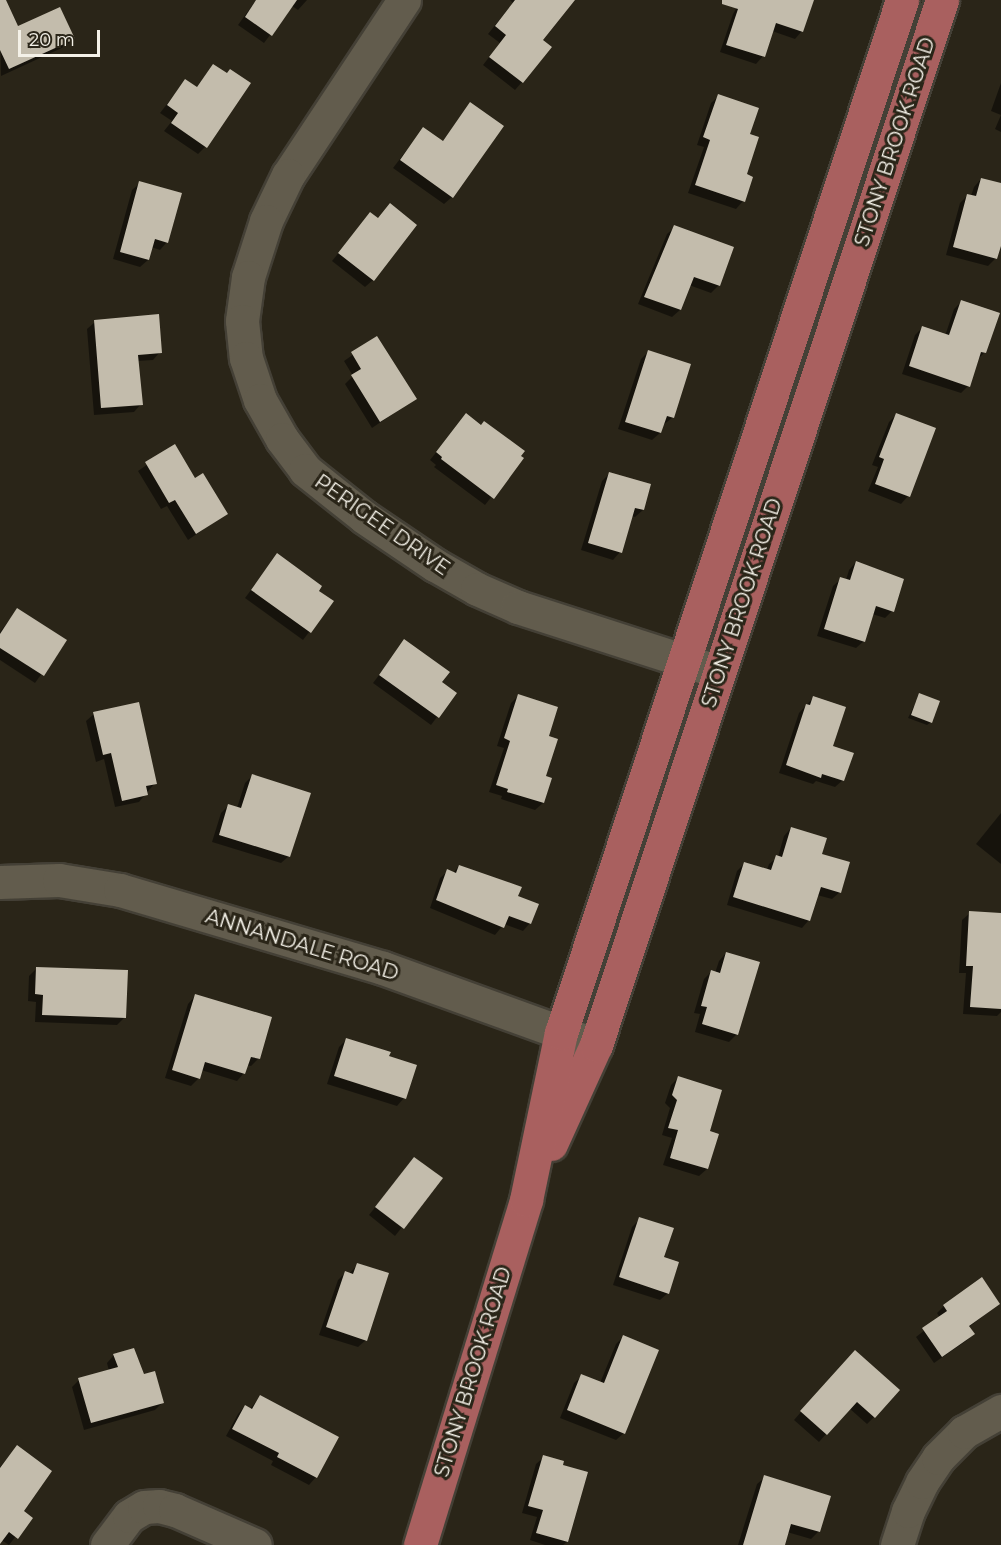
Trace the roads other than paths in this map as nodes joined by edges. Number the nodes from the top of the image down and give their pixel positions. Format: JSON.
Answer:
{"nodes":[{"id":1,"x":404,"y":0,"type":"edge"},
{"id":2,"x":902,"y":0,"type":"edge"},
{"id":3,"x":942,"y":0,"type":"edge"},
{"id":4,"x":870,"y":96,"type":"junction"},
{"id":5,"x":906,"y":108,"type":"junction"},
{"id":6,"x":685,"y":661,"type":"junction"},
{"id":7,"x":720,"y":672,"type":"junction"},
{"id":8,"x":0,"y":882,"type":"edge"},
{"id":9,"x":561,"y":1033,"type":"junction"},
{"id":10,"x":596,"y":1045,"type":"junction"},
{"id":11,"x":526,"y":1200,"type":"junction"},
{"id":12,"x":1001,"y":1411,"type":"edge"},
{"id":13,"x":107,"y":1545,"type":"edge"},
{"id":14,"x":255,"y":1545,"type":"edge"},
{"id":15,"x":420,"y":1545,"type":"edge"},
{"id":16,"x":897,"y":1545,"type":"edge"}],
"edges":[{"from":1,"to":6,"type":"street","name":"PERIGEE DRIVE"},
{"from":2,"to":4,"type":"main road","name":"STONY BROOK ROAD"},
{"from":3,"to":5,"type":"main road","name":"STONY BROOK ROAD"},
{"from":4,"to":5,"type":"main road"},
{"from":4,"to":6,"type":"main road","name":"STONY BROOK ROAD"},
{"from":5,"to":7,"type":"main road","name":"STONY BROOK ROAD"},
{"from":6,"to":7,"type":"street","name":"PERIGEE DRIVE"},
{"from":6,"to":9,"type":"main road","name":"STONY BROOK ROAD"},
{"from":7,"to":10,"type":"main road","name":"STONY BROOK ROAD"},
{"from":8,"to":9,"type":"street","name":"ANNANDALE ROAD"},
{"from":9,"to":10,"type":"street","name":"ANNANDALE ROAD"},
{"from":9,"to":11,"type":"main road","name":"STONY BROOK ROAD"},
{"from":10,"to":11,"type":"main road","name":"STONY BROOK ROAD"},
{"from":11,"to":15,"type":"main road","name":"STONY BROOK ROAD"},
{"from":12,"to":16,"type":"street"},
{"from":13,"to":14,"type":"street"}]}
